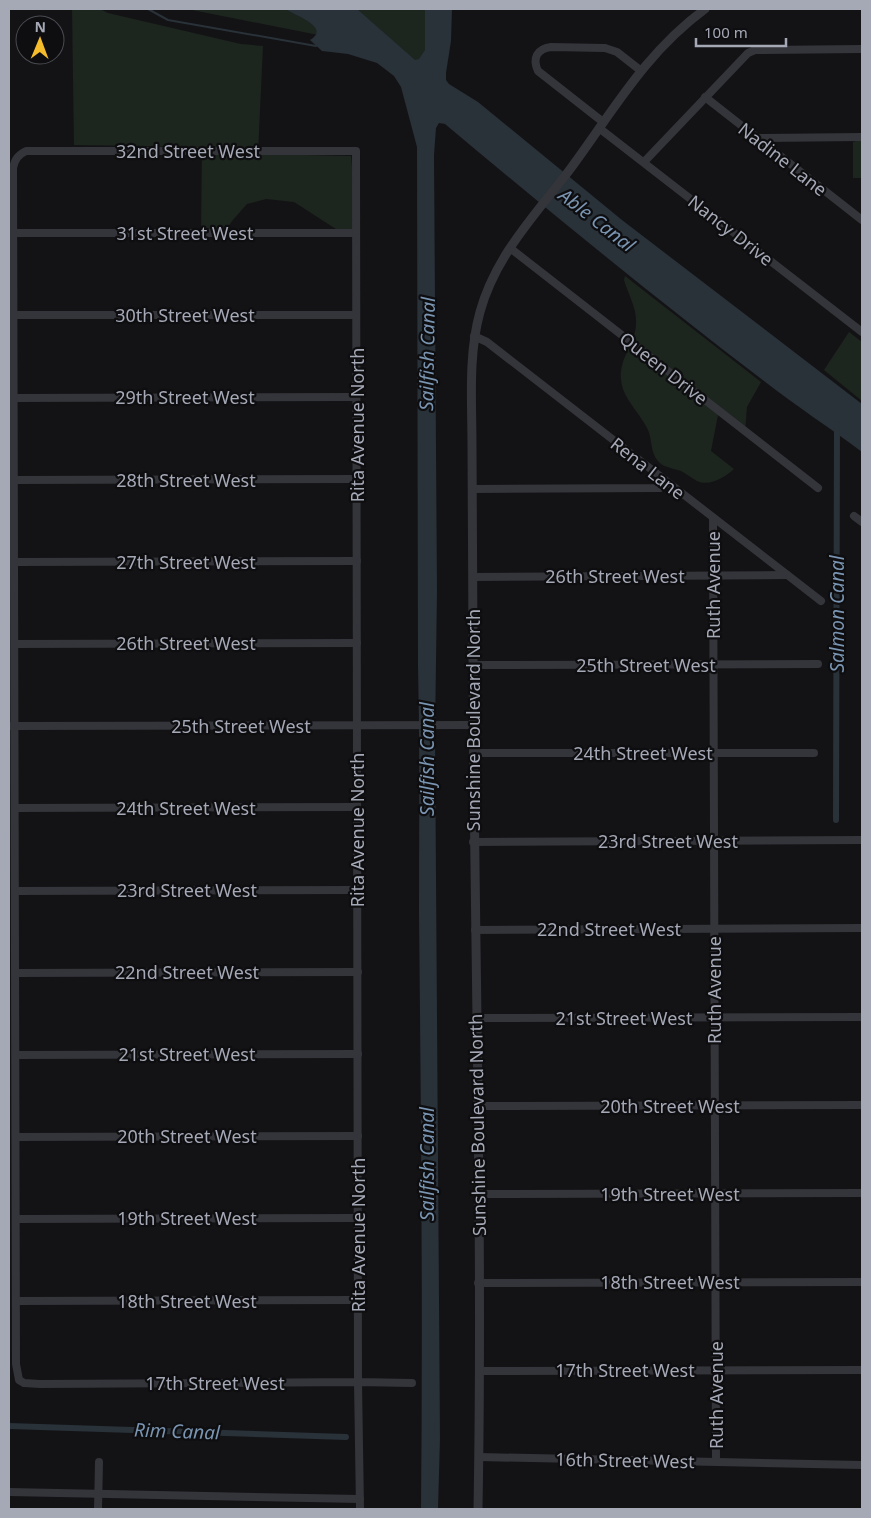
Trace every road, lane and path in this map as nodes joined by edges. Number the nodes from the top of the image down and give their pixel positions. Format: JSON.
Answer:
{"nodes":[{"id":1,"x":705,"y":9,"type":"edge"},
{"id":2,"x":862,"y":49,"type":"edge"},
{"id":3,"x":640,"y":70,"type":"junction"},
{"id":4,"x":705,"y":97,"type":"junction"},
{"id":5,"x":601,"y":125,"type":"junction"},
{"id":6,"x":862,"y":137,"type":"edge"},
{"id":7,"x":756,"y":138,"type":"junction"},
{"id":8,"x":356,"y":151,"type":"joint"},
{"id":9,"x":644,"y":162,"type":"junction"},
{"id":10,"x":862,"y":220,"type":"edge"},
{"id":11,"x":356,"y":232,"type":"junction"},
{"id":12,"x":14,"y":233,"type":"junction"},
{"id":13,"x":510,"y":248,"type":"junction"},
{"id":14,"x":14,"y":315,"type":"junction"},
{"id":15,"x":356,"y":315,"type":"junction"},
{"id":16,"x":862,"y":332,"type":"edge"},
{"id":17,"x":474,"y":336,"type":"junction"},
{"id":18,"x":356,"y":397,"type":"junction"},
{"id":19,"x":14,"y":398,"type":"junction"},
{"id":20,"x":357,"y":479,"type":"junction"},
{"id":21,"x":15,"y":480,"type":"junction"},
{"id":22,"x":668,"y":483,"type":"junction"},
{"id":23,"x":818,"y":488,"type":"dead end"},
{"id":24,"x":472,"y":489,"type":"junction"},
{"id":25,"x":854,"y":516,"type":"dead end"},
{"id":26,"x":713,"y":518,"type":"junction"},
{"id":27,"x":862,"y":522,"type":"edge"},
{"id":28,"x":357,"y":561,"type":"junction"},
{"id":29,"x":15,"y":562,"type":"junction"},
{"id":30,"x":787,"y":575,"type":"junction"},
{"id":31,"x":713,"y":576,"type":"junction"},
{"id":32,"x":472,"y":577,"type":"junction"},
{"id":33,"x":821,"y":601,"type":"dead end"},
{"id":34,"x":357,"y":643,"type":"junction"},
{"id":35,"x":15,"y":644,"type":"junction"},
{"id":36,"x":713,"y":664,"type":"junction"},
{"id":37,"x":818,"y":664,"type":"dead end"},
{"id":38,"x":473,"y":665,"type":"junction"},
{"id":39,"x":473,"y":724,"type":"junction"},
{"id":40,"x":357,"y":725,"type":"junction"},
{"id":41,"x":12,"y":726,"type":"edge"},
{"id":42,"x":814,"y":752,"type":"dead end"},
{"id":43,"x":473,"y":753,"type":"junction"},
{"id":44,"x":714,"y":753,"type":"junction"},
{"id":45,"x":357,"y":807,"type":"junction"},
{"id":46,"x":15,"y":808,"type":"junction"},
{"id":47,"x":862,"y":840,"type":"edge"},
{"id":48,"x":714,"y":841,"type":"junction"},
{"id":49,"x":473,"y":842,"type":"junction"},
{"id":50,"x":358,"y":890,"type":"junction"},
{"id":51,"x":15,"y":891,"type":"junction"},
{"id":52,"x":862,"y":928,"type":"edge"},
{"id":53,"x":714,"y":929,"type":"junction"},
{"id":54,"x":475,"y":930,"type":"junction"},
{"id":55,"x":358,"y":972,"type":"junction"},
{"id":56,"x":15,"y":973,"type":"junction"},
{"id":57,"x":714,"y":1017,"type":"junction"},
{"id":58,"x":862,"y":1017,"type":"edge"},
{"id":59,"x":476,"y":1018,"type":"junction"},
{"id":60,"x":16,"y":1054,"type":"junction"},
{"id":61,"x":358,"y":1054,"type":"junction"},
{"id":62,"x":862,"y":1105,"type":"edge"},
{"id":63,"x":477,"y":1106,"type":"junction"},
{"id":64,"x":715,"y":1106,"type":"junction"},
{"id":65,"x":358,"y":1136,"type":"junction"},
{"id":66,"x":16,"y":1137,"type":"junction"},
{"id":67,"x":862,"y":1193,"type":"edge"},
{"id":68,"x":478,"y":1194,"type":"junction"},
{"id":69,"x":715,"y":1194,"type":"junction"},
{"id":70,"x":358,"y":1218,"type":"junction"},
{"id":71,"x":16,"y":1219,"type":"junction"},
{"id":72,"x":715,"y":1282,"type":"junction"},
{"id":73,"x":862,"y":1282,"type":"edge"},
{"id":74,"x":478,"y":1283,"type":"junction"},
{"id":75,"x":358,"y":1300,"type":"junction"},
{"id":76,"x":16,"y":1301,"type":"junction"},
{"id":77,"x":716,"y":1370,"type":"junction"},
{"id":78,"x":862,"y":1370,"type":"edge"},
{"id":79,"x":478,"y":1371,"type":"junction"},
{"id":80,"x":358,"y":1382,"type":"junction"},
{"id":81,"x":412,"y":1383,"type":"dead end"},
{"id":82,"x":479,"y":1457,"type":"junction"},
{"id":83,"x":99,"y":1462,"type":"dead end"},
{"id":84,"x":716,"y":1462,"type":"junction"},
{"id":85,"x":862,"y":1465,"type":"edge"},
{"id":86,"x":9,"y":1492,"type":"edge"},
{"id":87,"x":99,"y":1494,"type":"junction"},
{"id":88,"x":360,"y":1499,"type":"junction"},
{"id":89,"x":98,"y":1509,"type":"edge"},
{"id":90,"x":360,"y":1509,"type":"edge"},
{"id":91,"x":478,"y":1509,"type":"edge"}],
"edges":[{"from":1,"to":3,"type":"street","name":"Sunshine Boulevard North"},
{"from":2,"to":4,"type":"street"},
{"from":3,"to":5,"type":"street","name":"Sunshine Boulevard North"},
{"from":3,"to":5,"type":"street","name":"Nancy Drive"},
{"from":4,"to":7,"type":"street","name":"Nadine Lane"},
{"from":4,"to":9,"type":"street"},
{"from":5,"to":9,"type":"street","name":"Nancy Drive"},
{"from":5,"to":13,"type":"street","name":"Sunshine Boulevard North"},
{"from":6,"to":7,"type":"street"},
{"from":7,"to":10,"type":"street","name":"Nadine Lane"},
{"from":8,"to":11,"type":"street","name":"Rita Avenue North"},
{"from":8,"to":12,"type":"street","name":"32nd Street West"},
{"from":9,"to":16,"type":"street","name":"Nancy Drive"},
{"from":11,"to":12,"type":"street","name":"31st Street West"},
{"from":11,"to":15,"type":"street","name":"Rita Avenue North"},
{"from":12,"to":14,"type":"street"},
{"from":13,"to":17,"type":"street","name":"Sunshine Boulevard North"},
{"from":13,"to":23,"type":"street","name":"Queen Drive"},
{"from":14,"to":15,"type":"street","name":"30th Street West"},
{"from":14,"to":19,"type":"street"},
{"from":15,"to":18,"type":"street","name":"Rita Avenue North"},
{"from":17,"to":22,"type":"street","name":"Rena Lane"},
{"from":17,"to":24,"type":"street","name":"Sunshine Boulevard North"},
{"from":18,"to":19,"type":"street","name":"29th Street West"},
{"from":18,"to":20,"type":"street","name":"Rita Avenue North"},
{"from":19,"to":21,"type":"street"},
{"from":20,"to":21,"type":"street","name":"28th Street West"},
{"from":20,"to":28,"type":"street","name":"Rita Avenue North"},
{"from":21,"to":29,"type":"street"},
{"from":22,"to":24,"type":"street"},
{"from":22,"to":26,"type":"street","name":"Rena Lane"},
{"from":24,"to":32,"type":"street","name":"Sunshine Boulevard North"},
{"from":25,"to":27,"type":"street"},
{"from":26,"to":30,"type":"street","name":"Rena Lane"},
{"from":26,"to":31,"type":"street","name":"Ruth Avenue"},
{"from":28,"to":29,"type":"street","name":"27th Street West"},
{"from":28,"to":34,"type":"street","name":"Rita Avenue North"},
{"from":29,"to":35,"type":"street"},
{"from":30,"to":31,"type":"street","name":"26th Street West"},
{"from":30,"to":33,"type":"street","name":"Rena Lane"},
{"from":31,"to":32,"type":"street","name":"26th Street West"},
{"from":31,"to":36,"type":"street","name":"Ruth Avenue"},
{"from":32,"to":38,"type":"street","name":"Sunshine Boulevard North"},
{"from":34,"to":35,"type":"street","name":"26th Street West"},
{"from":34,"to":40,"type":"street","name":"Rita Avenue North"},
{"from":35,"to":41,"type":"street"},
{"from":36,"to":37,"type":"street","name":"25th Street West"},
{"from":36,"to":38,"type":"street","name":"25th Street West"},
{"from":36,"to":44,"type":"street","name":"Ruth Avenue"},
{"from":38,"to":39,"type":"street","name":"Sunshine Boulevard North"},
{"from":39,"to":40,"type":"street","name":"25th Street West"},
{"from":39,"to":43,"type":"street","name":"Sunshine Boulevard North"},
{"from":40,"to":41,"type":"street","name":"25th Street West"},
{"from":40,"to":45,"type":"street","name":"Rita Avenue North"},
{"from":41,"to":46,"type":"street"},
{"from":42,"to":44,"type":"street","name":"24th Street West"},
{"from":43,"to":44,"type":"street","name":"24th Street West"},
{"from":43,"to":49,"type":"street","name":"Sunshine Boulevard North"},
{"from":44,"to":48,"type":"street","name":"Ruth Avenue"},
{"from":45,"to":46,"type":"street","name":"24th Street West"},
{"from":45,"to":50,"type":"street","name":"Rita Avenue North"},
{"from":46,"to":51,"type":"street"},
{"from":47,"to":48,"type":"street","name":"23rd Street West"},
{"from":48,"to":49,"type":"street","name":"23rd Street West"},
{"from":48,"to":53,"type":"street","name":"Ruth Avenue"},
{"from":49,"to":54,"type":"street","name":"Sunshine Boulevard North"},
{"from":50,"to":51,"type":"street","name":"23rd Street West"},
{"from":50,"to":55,"type":"street","name":"Rita Avenue North"},
{"from":51,"to":56,"type":"street"},
{"from":52,"to":53,"type":"street","name":"22nd Street West"},
{"from":53,"to":54,"type":"street","name":"22nd Street West"},
{"from":53,"to":57,"type":"street","name":"Ruth Avenue"},
{"from":54,"to":59,"type":"street","name":"Sunshine Boulevard North"},
{"from":55,"to":56,"type":"street","name":"22nd Street West"},
{"from":55,"to":61,"type":"street","name":"Rita Avenue North"},
{"from":56,"to":60,"type":"street"},
{"from":57,"to":58,"type":"street","name":"21st Street West"},
{"from":57,"to":59,"type":"street","name":"21st Street West"},
{"from":57,"to":64,"type":"street","name":"Ruth Avenue"},
{"from":59,"to":63,"type":"street","name":"Sunshine Boulevard North"},
{"from":60,"to":61,"type":"street","name":"21st Street West"},
{"from":60,"to":66,"type":"street"},
{"from":61,"to":65,"type":"street","name":"Rita Avenue North"},
{"from":62,"to":64,"type":"street","name":"20th Street West"},
{"from":63,"to":64,"type":"street","name":"20th Street West"},
{"from":63,"to":68,"type":"street","name":"Sunshine Boulevard North"},
{"from":64,"to":69,"type":"street","name":"Ruth Avenue"},
{"from":65,"to":66,"type":"street","name":"20th Street West"},
{"from":65,"to":70,"type":"street","name":"Rita Avenue North"},
{"from":66,"to":71,"type":"street"},
{"from":67,"to":69,"type":"street","name":"19th Street West"},
{"from":68,"to":69,"type":"street","name":"19th Street West"},
{"from":68,"to":74,"type":"street","name":"Sunshine Boulevard North"},
{"from":69,"to":72,"type":"street","name":"Ruth Avenue"},
{"from":70,"to":71,"type":"street","name":"19th Street West"},
{"from":70,"to":75,"type":"street","name":"Rita Avenue North"},
{"from":71,"to":76,"type":"street"},
{"from":72,"to":73,"type":"street","name":"18th Street West"},
{"from":72,"to":74,"type":"street","name":"18th Street West"},
{"from":72,"to":77,"type":"street","name":"Ruth Avenue"},
{"from":74,"to":79,"type":"street","name":"Sunshine Boulevard North"},
{"from":75,"to":76,"type":"street","name":"18th Street West"},
{"from":75,"to":80,"type":"street","name":"Rita Avenue North"},
{"from":76,"to":80,"type":"street","name":"17th Street West"},
{"from":77,"to":78,"type":"street","name":"17th Street West"},
{"from":77,"to":79,"type":"street","name":"17th Street West"},
{"from":77,"to":84,"type":"street","name":"Ruth Avenue"},
{"from":79,"to":82,"type":"street","name":"Sunshine Boulevard North"},
{"from":80,"to":81,"type":"street","name":"17th Street West"},
{"from":80,"to":88,"type":"street","name":"Rita Avenue North"},
{"from":82,"to":84,"type":"street","name":"16th Street West"},
{"from":82,"to":91,"type":"street","name":"Sunshine Boulevard North"},
{"from":83,"to":87,"type":"street"},
{"from":84,"to":85,"type":"street","name":"16th Street West"},
{"from":86,"to":87,"type":"street"},
{"from":87,"to":88,"type":"street"},
{"from":87,"to":89,"type":"street"},
{"from":88,"to":90,"type":"street","name":"Rita Avenue North"}]}
